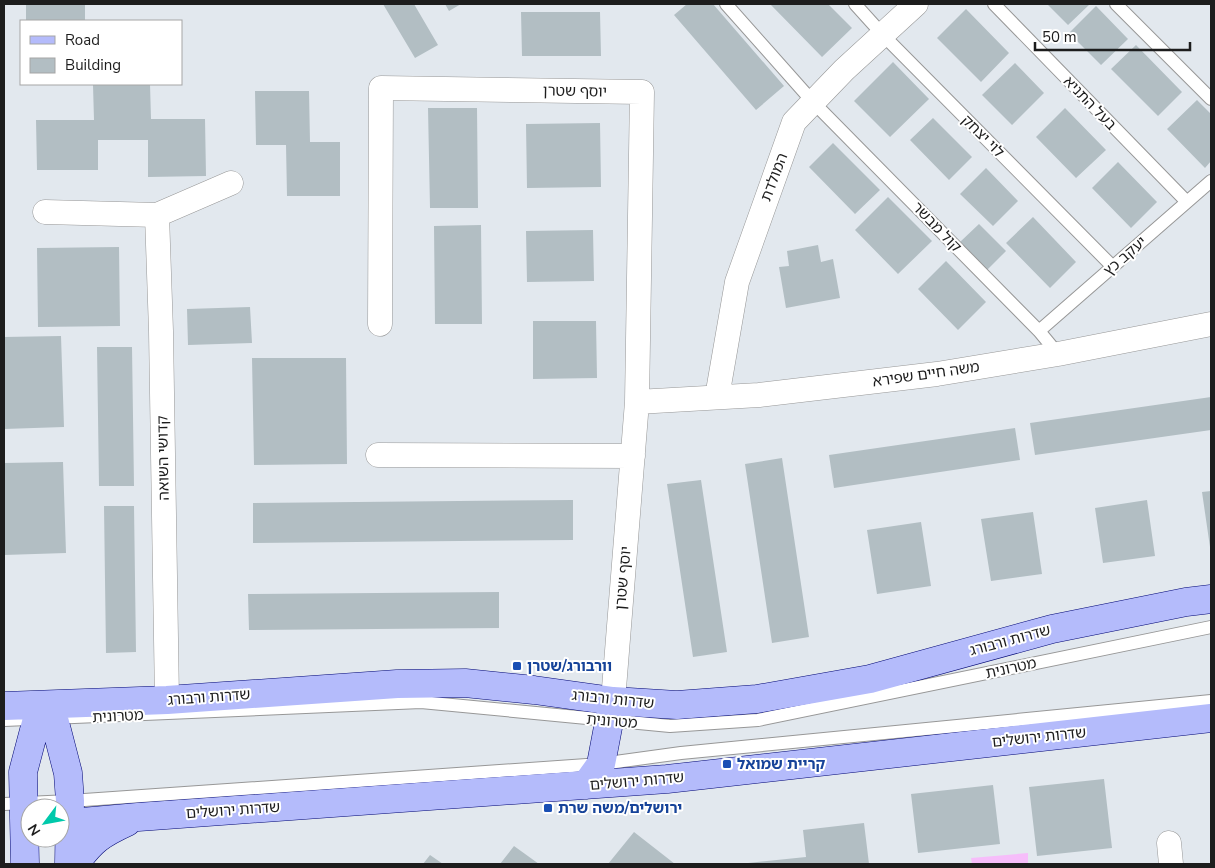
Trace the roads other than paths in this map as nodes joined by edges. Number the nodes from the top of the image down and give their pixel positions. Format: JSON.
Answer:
{"nodes":[{"id":1,"x":726,"y":4,"type":"edge"},
{"id":2,"x":855,"y":4,"type":"edge"},
{"id":3,"x":916,"y":4,"type":"edge"},
{"id":4,"x":994,"y":4,"type":"edge"},
{"id":5,"x":1116,"y":4,"type":"edge"},
{"id":6,"x":883,"y":35,"type":"junction"},
{"id":7,"x":1211,"y":99,"type":"edge"},
{"id":8,"x":813,"y":102,"type":"junction"},
{"id":9,"x":1211,"y":181,"type":"edge"},
{"id":10,"x":231,"y":183,"type":"dead end"},
{"id":11,"x":1187,"y":202,"type":"junction"},
{"id":12,"x":45,"y":212,"type":"dead end"},
{"id":13,"x":157,"y":215,"type":"junction"},
{"id":14,"x":1113,"y":266,"type":"junction"},
{"id":15,"x":380,"y":324,"type":"dead end"},
{"id":16,"x":1211,"y":324,"type":"edge"},
{"id":17,"x":1039,"y":332,"type":"junction"},
{"id":18,"x":1058,"y":354,"type":"junction"},
{"id":19,"x":717,"y":398,"type":"junction"},
{"id":20,"x":637,"y":402,"type":"junction"},
{"id":21,"x":378,"y":455,"type":"dead end"},
{"id":22,"x":633,"y":456,"type":"junction"},
{"id":23,"x":1211,"y":599,"type":"edge"},
{"id":24,"x":1211,"y":627,"type":"edge"},
{"id":25,"x":167,"y":700,"type":"junction"},
{"id":26,"x":1211,"y":701,"type":"edge"},
{"id":27,"x":4,"y":706,"type":"edge"},
{"id":28,"x":611,"y":711,"type":"junction"},
{"id":29,"x":45,"y":714,"type":"junction"},
{"id":30,"x":1211,"y":718,"type":"edge"},
{"id":31,"x":4,"y":720,"type":"edge"},
{"id":32,"x":593,"y":774,"type":"junction"},
{"id":33,"x":67,"y":798,"type":"edge"},
{"id":34,"x":17,"y":816,"type":"edge"},
{"id":35,"x":70,"y":816,"type":"edge"},
{"id":36,"x":70,"y":816,"type":"edge"},
{"id":37,"x":138,"y":817,"type":"junction"},
{"id":38,"x":68,"y":848,"type":"edge"},
{"id":39,"x":4,"y":852,"type":"edge"},
{"id":40,"x":14,"y":864,"type":"edge"},
{"id":41,"x":25,"y":864,"type":"edge"},
{"id":42,"x":69,"y":864,"type":"edge"},
{"id":43,"x":75,"y":864,"type":"edge"}],
"edges":[{"from":1,"to":8,"type":"lane","name":"קול מבשר"},
{"from":2,"to":6,"type":"lane","name":"לוי יצחק"},
{"from":3,"to":6,"type":"street","name":"המולדת"},
{"from":4,"to":11,"type":"lane","name":"בעל התניא"},
{"from":5,"to":7,"type":"lane"},
{"from":6,"to":8,"type":"street","name":"המולדת"},
{"from":6,"to":14,"type":"lane","name":"לוי יצחק"},
{"from":8,"to":17,"type":"lane","name":"קול מבשר"},
{"from":8,"to":19,"type":"street","name":"המולדת"},
{"from":9,"to":11,"type":"lane","name":"יעקב כץ"},
{"from":10,"to":13,"type":"street"},
{"from":11,"to":14,"type":"lane","name":"יעקב כץ"},
{"from":12,"to":13,"type":"street"},
{"from":13,"to":25,"type":"street","name":"קדושי השואה"},
{"from":14,"to":17,"type":"lane","name":"יעקב כץ"},
{"from":15,"to":20,"type":"street","name":"יוסף שטרן"},
{"from":16,"to":18,"type":"street","name":"משה חיים שפירא"},
{"from":17,"to":18,"type":"lane","name":"קול מבשר"},
{"from":18,"to":19,"type":"street","name":"משה חיים שפירא"},
{"from":19,"to":20,"type":"street","name":"משה חיים שפירא"},
{"from":20,"to":22,"type":"street","name":"יוסף שטרן"},
{"from":21,"to":22,"type":"street"},
{"from":22,"to":28,"type":"street","name":"יוסף שטרן"},
{"from":23,"to":28,"type":"main road","name":"שדרות ורבורג"},
{"from":24,"to":28,"type":"lane","name":"מטרונית"},
{"from":25,"to":28,"type":"main road","name":"שדרות ורבורג"},
{"from":25,"to":29,"type":"main road","name":"שדרות ורבורג"},
{"from":26,"to":32,"type":"lane"},
{"from":27,"to":29,"type":"main road","name":"שדרות ורבורג"},
{"from":28,"to":29,"type":"lane","name":"מטרונית"},
{"from":28,"to":32,"type":"main road"},
{"from":29,"to":31,"type":"lane","name":"מטרונית"},
{"from":29,"to":33,"type":"main road"},
{"from":29,"to":34,"type":"main road"},
{"from":30,"to":32,"type":"main road","name":"שדרות ירושלים"},
{"from":32,"to":35,"type":"lane"},
{"from":32,"to":37,"type":"main road","name":"שדרות ירושלים"},
{"from":34,"to":41,"type":"main road"},
{"from":36,"to":37,"type":"main road","name":"שדרות ירושלים"},
{"from":37,"to":43,"type":"main road"},
{"from":38,"to":42,"type":"main road"},
{"from":39,"to":40,"type":"main road"}]}
